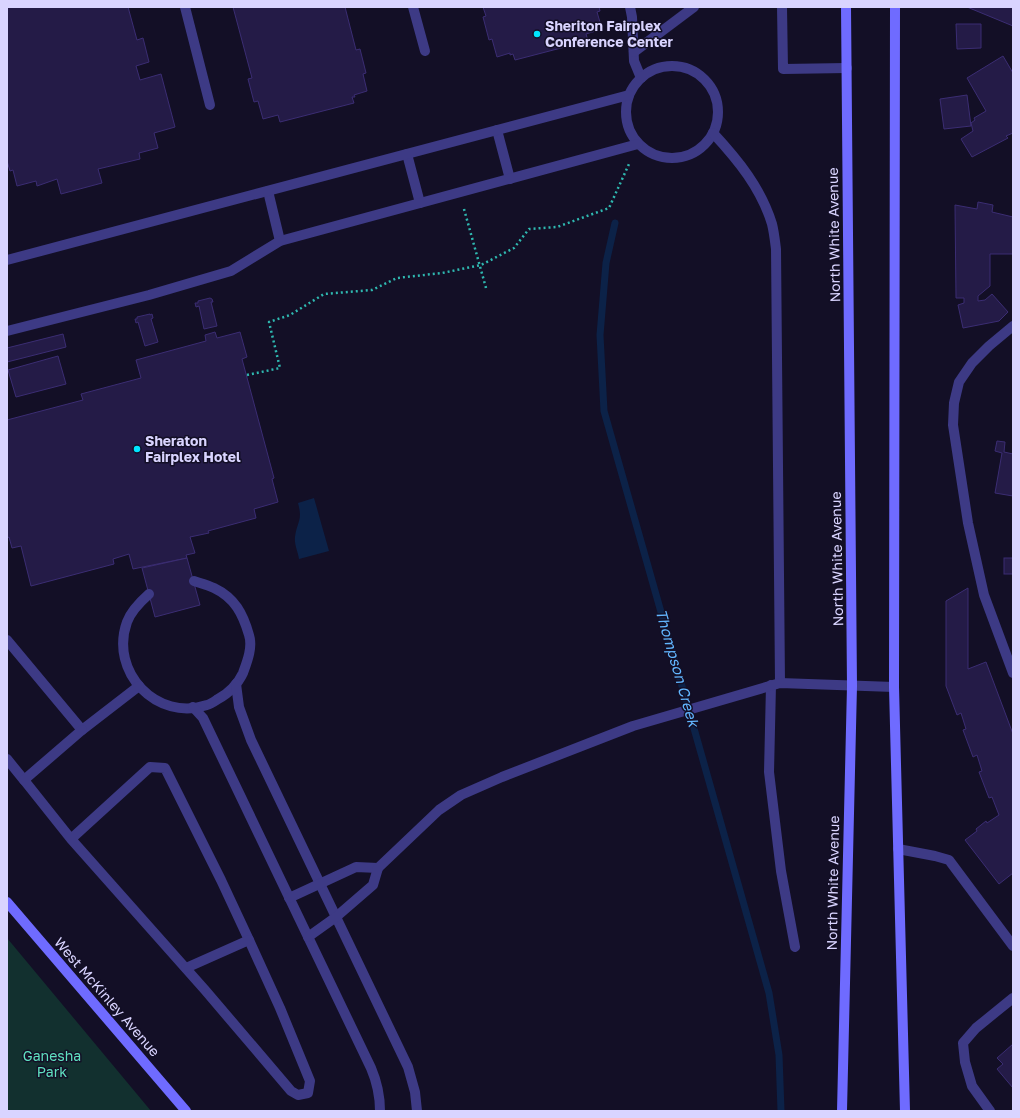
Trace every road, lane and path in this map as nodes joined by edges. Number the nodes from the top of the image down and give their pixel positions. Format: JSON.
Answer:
{"nodes":[{"id":1,"x":185,"y":7,"type":"edge"},
{"id":2,"x":413,"y":7,"type":"edge"},
{"id":3,"x":630,"y":7,"type":"edge"},
{"id":4,"x":694,"y":7,"type":"edge"},
{"id":5,"x":782,"y":7,"type":"edge"},
{"id":6,"x":846,"y":7,"type":"edge"},
{"id":7,"x":895,"y":7,"type":"edge"},
{"id":8,"x":425,"y":51,"type":"dead end"},
{"id":9,"x":634,"y":52,"type":"junction"},
{"id":10,"x":847,"y":68,"type":"junction"},
{"id":11,"x":641,"y":78,"type":"junction"},
{"id":12,"x":629,"y":95,"type":"junction"},
{"id":13,"x":210,"y":105,"type":"dead end"},
{"id":14,"x":497,"y":130,"type":"junction"},
{"id":15,"x":713,"y":133,"type":"junction"},
{"id":16,"x":638,"y":144,"type":"junction"},
{"id":17,"x":407,"y":154,"type":"junction"},
{"id":18,"x":510,"y":179,"type":"junction"},
{"id":19,"x":268,"y":191,"type":"junction"},
{"id":20,"x":460,"y":192,"type":"junction"},
{"id":21,"x":420,"y":203,"type":"junction"},
{"id":22,"x":280,"y":241,"type":"junction"},
{"id":23,"x":7,"y":260,"type":"edge"},
{"id":24,"x":480,"y":265,"type":"junction"},
{"id":25,"x":486,"y":288,"type":"dead end"},
{"id":26,"x":1013,"y":326,"type":"edge"},
{"id":27,"x":7,"y":332,"type":"edge"},
{"id":28,"x":247,"y":375,"type":"dead end"},
{"id":29,"x":194,"y":581,"type":"dead end"},
{"id":30,"x":149,"y":594,"type":"dead end"},
{"id":31,"x":7,"y":640,"type":"edge"},
{"id":32,"x":1013,"y":672,"type":"edge"},
{"id":33,"x":236,"y":684,"type":"junction"},
{"id":34,"x":776,"y":684,"type":"junction"},
{"id":35,"x":139,"y":686,"type":"junction"},
{"id":36,"x":852,"y":686,"type":"junction"},
{"id":37,"x":894,"y":687,"type":"junction"},
{"id":38,"x":193,"y":707,"type":"junction"},
{"id":39,"x":82,"y":730,"type":"junction"},
{"id":40,"x":7,"y":759,"type":"edge"},
{"id":41,"x":24,"y":780,"type":"junction"},
{"id":42,"x":71,"y":839,"type":"junction"},
{"id":43,"x":898,"y":849,"type":"junction"},
{"id":44,"x":378,"y":868,"type":"junction"},
{"id":45,"x":320,"y":884,"type":"junction"},
{"id":46,"x":289,"y":898,"type":"junction"},
{"id":47,"x":7,"y":902,"type":"edge"},
{"id":48,"x":336,"y":917,"type":"junction"},
{"id":49,"x":308,"y":937,"type":"junction"},
{"id":50,"x":249,"y":940,"type":"junction"},
{"id":51,"x":1013,"y":946,"type":"edge"},
{"id":52,"x":795,"y":947,"type":"dead end"},
{"id":53,"x":186,"y":968,"type":"junction"},
{"id":54,"x":1013,"y":998,"type":"edge"},
{"id":55,"x":186,"y":1111,"type":"edge"},
{"id":56,"x":380,"y":1111,"type":"edge"},
{"id":57,"x":417,"y":1111,"type":"edge"},
{"id":58,"x":842,"y":1111,"type":"edge"},
{"id":59,"x":905,"y":1111,"type":"edge"},
{"id":60,"x":990,"y":1111,"type":"edge"}],
"edges":[{"from":1,"to":13,"type":"street"},
{"from":2,"to":8,"type":"street"},
{"from":3,"to":9,"type":"street"},
{"from":4,"to":9,"type":"street"},
{"from":5,"to":10,"type":"street"},
{"from":6,"to":10,"type":"main road","name":"North White Avenue"},
{"from":7,"to":37,"type":"main road"},
{"from":9,"to":11,"type":"street"},
{"from":10,"to":36,"type":"main road","name":"North White Avenue"},
{"from":11,"to":12,"type":"street"},
{"from":11,"to":15,"type":"street"},
{"from":12,"to":14,"type":"street"},
{"from":12,"to":16,"type":"street"},
{"from":14,"to":17,"type":"street"},
{"from":14,"to":18,"type":"street"},
{"from":15,"to":16,"type":"street"},
{"from":15,"to":34,"type":"street"},
{"from":16,"to":18,"type":"street"},
{"from":16,"to":24,"type":"path"},
{"from":17,"to":19,"type":"street"},
{"from":17,"to":21,"type":"street"},
{"from":18,"to":20,"type":"street"},
{"from":19,"to":22,"type":"street"},
{"from":19,"to":23,"type":"street"},
{"from":20,"to":21,"type":"street"},
{"from":20,"to":24,"type":"path"},
{"from":21,"to":22,"type":"street"},
{"from":22,"to":27,"type":"street"},
{"from":24,"to":25,"type":"path"},
{"from":24,"to":28,"type":"path"},
{"from":26,"to":32,"type":"street"},
{"from":29,"to":33,"type":"street"},
{"from":30,"to":35,"type":"street"},
{"from":31,"to":39,"type":"street"},
{"from":33,"to":38,"type":"street"},
{"from":33,"to":45,"type":"street"},
{"from":34,"to":36,"type":"street"},
{"from":34,"to":44,"type":"street"},
{"from":34,"to":52,"type":"street"},
{"from":35,"to":38,"type":"street"},
{"from":35,"to":39,"type":"street"},
{"from":36,"to":37,"type":"street"},
{"from":36,"to":58,"type":"main road","name":"North White Avenue"},
{"from":37,"to":43,"type":"main road"},
{"from":38,"to":46,"type":"street"},
{"from":39,"to":41,"type":"street"},
{"from":40,"to":41,"type":"street"},
{"from":41,"to":42,"type":"street"},
{"from":42,"to":50,"type":"street"},
{"from":42,"to":53,"type":"street"},
{"from":43,"to":51,"type":"street"},
{"from":43,"to":59,"type":"main road"},
{"from":44,"to":45,"type":"street"},
{"from":44,"to":48,"type":"street"},
{"from":45,"to":46,"type":"street"},
{"from":45,"to":48,"type":"street"},
{"from":46,"to":49,"type":"street"},
{"from":47,"to":55,"type":"main road","name":"West McKinley Avenue"},
{"from":48,"to":49,"type":"street"},
{"from":48,"to":57,"type":"street"},
{"from":49,"to":56,"type":"street"},
{"from":50,"to":53,"type":"street"},
{"from":50,"to":53,"type":"street"},
{"from":54,"to":60,"type":"street"}]}
